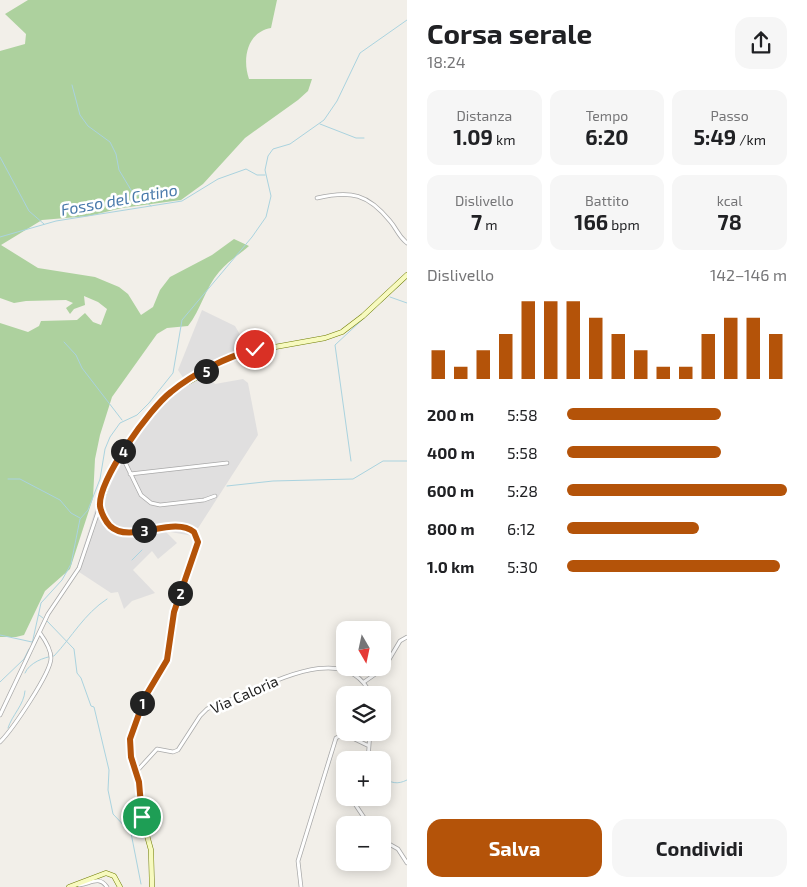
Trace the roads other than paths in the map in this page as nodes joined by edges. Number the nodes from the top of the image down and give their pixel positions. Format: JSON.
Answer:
{"nodes":[{"id":1,"x":317,"y":198,"type":"dead end"},
{"id":2,"x":407,"y":242,"type":"edge"},
{"id":3,"x":407,"y":275,"type":"edge"},
{"id":4,"x":121,"y":454,"type":"junction"},
{"id":5,"x":228,"y":463,"type":"dead end"},
{"id":6,"x":130,"y":474,"type":"junction"},
{"id":7,"x":215,"y":496,"type":"dead end"},
{"id":8,"x":100,"y":505,"type":"junction"},
{"id":9,"x":40,"y":633,"type":"junction"},
{"id":10,"x":407,"y":638,"type":"edge"},
{"id":11,"x":364,"y":682,"type":"junction"},
{"id":12,"x":366,"y":686,"type":"edge"},
{"id":13,"x":0,"y":715,"type":"edge"},
{"id":14,"x":369,"y":741,"type":"edge"},
{"id":15,"x":0,"y":742,"type":"edge"},
{"id":16,"x":369,"y":746,"type":"junction"},
{"id":17,"x":369,"y":751,"type":"edge"},
{"id":18,"x":136,"y":772,"type":"junction"},
{"id":19,"x":391,"y":845,"type":"edge"},
{"id":20,"x":407,"y":863,"type":"edge"},
{"id":21,"x":76,"y":883,"type":"junction"},
{"id":22,"x":69,"y":887,"type":"edge"},
{"id":23,"x":107,"y":887,"type":"edge"},
{"id":24,"x":120,"y":887,"type":"edge"},
{"id":25,"x":152,"y":887,"type":"edge"},
{"id":26,"x":301,"y":887,"type":"edge"}],
"edges":[{"from":1,"to":2,"type":"street"},
{"from":3,"to":4,"type":"main road"},
{"from":4,"to":6,"type":"street"},
{"from":4,"to":8,"type":"main road"},
{"from":5,"to":6,"type":"street"},
{"from":6,"to":7,"type":"street"},
{"from":8,"to":9,"type":"street"},
{"from":8,"to":18,"type":"main road"},
{"from":9,"to":13,"type":"street"},
{"from":9,"to":15,"type":"street"},
{"from":10,"to":11,"type":"street"},
{"from":11,"to":12,"type":"street"},
{"from":11,"to":18,"type":"street","name":"Via Caloria"},
{"from":14,"to":16,"type":"street"},
{"from":16,"to":17,"type":"street"},
{"from":16,"to":26,"type":"street"},
{"from":18,"to":25,"type":"main road"},
{"from":19,"to":20,"type":"street"},
{"from":21,"to":22,"type":"main road"},
{"from":21,"to":23,"type":"street"},
{"from":21,"to":24,"type":"main road"}]}
